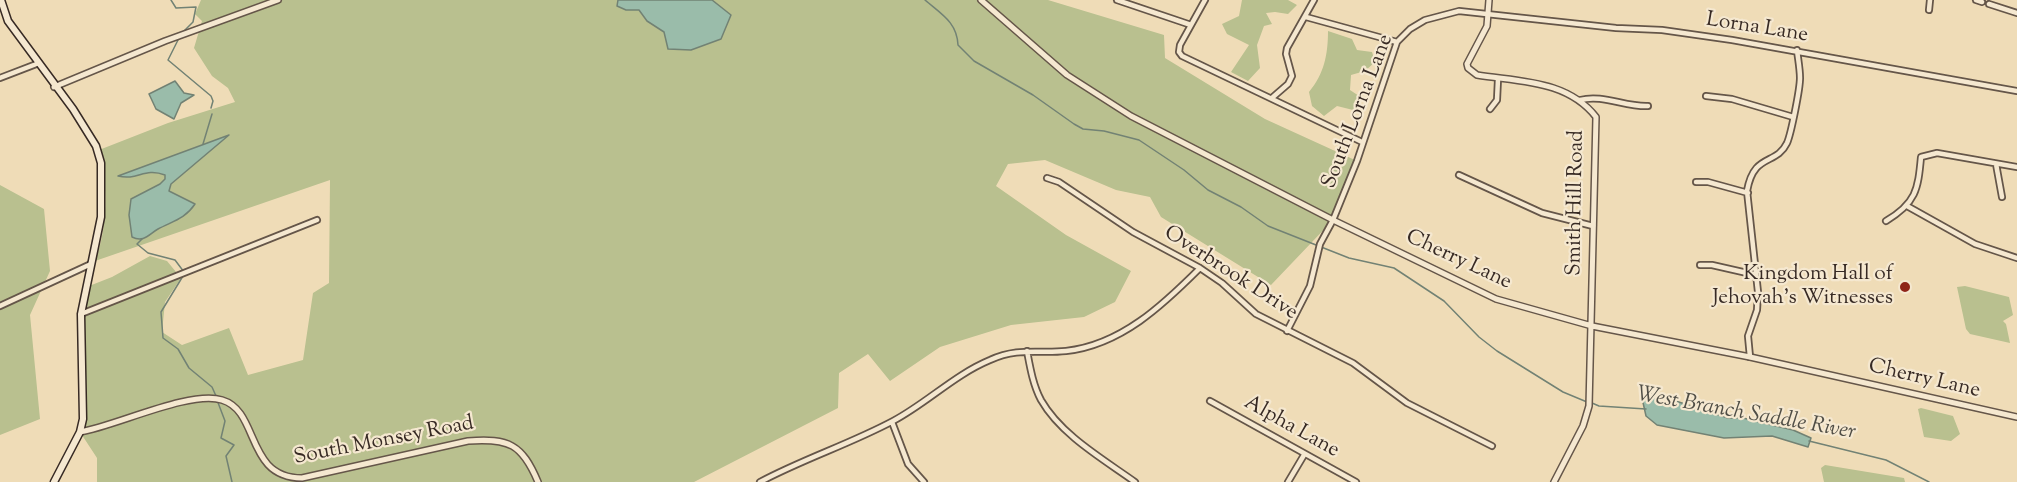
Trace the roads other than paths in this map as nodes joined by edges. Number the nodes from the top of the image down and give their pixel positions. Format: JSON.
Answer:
{"nodes":[{"id":1,"x":278,"y":0,"type":"edge"},
{"id":2,"x":981,"y":0,"type":"edge"},
{"id":3,"x":1118,"y":0,"type":"edge"},
{"id":4,"x":1205,"y":0,"type":"edge"},
{"id":5,"x":1314,"y":0,"type":"edge"},
{"id":6,"x":1488,"y":0,"type":"edge"},
{"id":7,"x":1930,"y":0,"type":"edge"},
{"id":8,"x":1,"y":2,"type":"edge"},
{"id":9,"x":1989,"y":4,"type":"dead end"},
{"id":10,"x":1929,"y":10,"type":"dead end"},
{"id":11,"x":2017,"y":13,"type":"edge"},
{"id":12,"x":1491,"y":14,"type":"junction"},
{"id":13,"x":1306,"y":17,"type":"junction"},
{"id":14,"x":1191,"y":25,"type":"junction"},
{"id":15,"x":165,"y":41,"type":"joint"},
{"id":16,"x":1397,"y":42,"type":"junction"},
{"id":17,"x":1797,"y":50,"type":"junction"},
{"id":18,"x":40,"y":62,"type":"junction"},
{"id":19,"x":0,"y":78,"type":"edge"},
{"id":20,"x":1498,"y":79,"type":"junction"},
{"id":21,"x":54,"y":87,"type":"junction"},
{"id":22,"x":2017,"y":91,"type":"edge"},
{"id":23,"x":1706,"y":96,"type":"dead end"},
{"id":24,"x":1274,"y":97,"type":"junction"},
{"id":25,"x":1580,"y":100,"type":"junction"},
{"id":26,"x":1648,"y":106,"type":"dead end"},
{"id":27,"x":1490,"y":109,"type":"dead end"},
{"id":28,"x":1793,"y":117,"type":"junction"},
{"id":29,"x":1362,"y":141,"type":"junction"},
{"id":30,"x":1996,"y":164,"type":"junction"},
{"id":31,"x":2017,"y":167,"type":"edge"},
{"id":32,"x":1459,"y":175,"type":"dead end"},
{"id":33,"x":1047,"y":178,"type":"dead end"},
{"id":34,"x":1696,"y":182,"type":"dead end"},
{"id":35,"x":1748,"y":193,"type":"junction"},
{"id":36,"x":2002,"y":197,"type":"dead end"},
{"id":37,"x":1907,"y":206,"type":"junction"},
{"id":38,"x":317,"y":220,"type":"dead end"},
{"id":39,"x":1333,"y":220,"type":"junction"},
{"id":40,"x":1886,"y":221,"type":"dead end"},
{"id":41,"x":1593,"y":226,"type":"junction"},
{"id":42,"x":2017,"y":258,"type":"edge"},
{"id":43,"x":91,"y":264,"type":"junction"},
{"id":44,"x":1700,"y":266,"type":"dead end"},
{"id":45,"x":1200,"y":268,"type":"junction"},
{"id":46,"x":1756,"y":275,"type":"junction"},
{"id":47,"x":0,"y":306,"type":"edge"},
{"id":48,"x":81,"y":314,"type":"junction"},
{"id":49,"x":1592,"y":326,"type":"junction"},
{"id":50,"x":1287,"y":331,"type":"junction"},
{"id":51,"x":1027,"y":351,"type":"junction"},
{"id":52,"x":1750,"y":357,"type":"junction"},
{"id":53,"x":1210,"y":401,"type":"dead end"},
{"id":54,"x":2017,"y":417,"type":"edge"},
{"id":55,"x":892,"y":422,"type":"junction"},
{"id":56,"x":80,"y":432,"type":"junction"},
{"id":57,"x":1492,"y":446,"type":"dead end"},
{"id":58,"x":1304,"y":455,"type":"junction"},
{"id":59,"x":54,"y":482,"type":"edge"},
{"id":60,"x":538,"y":482,"type":"edge"},
{"id":61,"x":760,"y":482,"type":"edge"},
{"id":62,"x":924,"y":482,"type":"edge"},
{"id":63,"x":1135,"y":482,"type":"edge"},
{"id":64,"x":1288,"y":482,"type":"edge"},
{"id":65,"x":1356,"y":482,"type":"edge"},
{"id":66,"x":1554,"y":482,"type":"edge"}],
"edges":[{"from":1,"to":15,"type":"street"},
{"from":2,"to":39,"type":"street","name":"Cherry Lane"},
{"from":3,"to":14,"type":"street"},
{"from":4,"to":14,"type":"street"},
{"from":5,"to":13,"type":"street"},
{"from":6,"to":12,"type":"street"},
{"from":7,"to":10,"type":"street"},
{"from":8,"to":18,"type":"main road"},
{"from":9,"to":11,"type":"street"},
{"from":12,"to":16,"type":"street","name":"South Lorna Lane"},
{"from":12,"to":17,"type":"street","name":"Lorna Lane"},
{"from":12,"to":20,"type":"street","name":"Smith Hill Road"},
{"from":13,"to":16,"type":"street"},
{"from":13,"to":24,"type":"street"},
{"from":14,"to":24,"type":"street"},
{"from":15,"to":21,"type":"street"},
{"from":16,"to":29,"type":"street","name":"South Lorna Lane"},
{"from":17,"to":22,"type":"street","name":"Lorna Lane"},
{"from":17,"to":28,"type":"street"},
{"from":18,"to":19,"type":"street"},
{"from":18,"to":21,"type":"main road"},
{"from":20,"to":25,"type":"street","name":"Smith Hill Road"},
{"from":20,"to":27,"type":"street"},
{"from":21,"to":43,"type":"main road"},
{"from":23,"to":28,"type":"street"},
{"from":24,"to":29,"type":"street"},
{"from":25,"to":26,"type":"street"},
{"from":25,"to":41,"type":"street","name":"Smith Hill Road"},
{"from":28,"to":35,"type":"street"},
{"from":29,"to":39,"type":"street","name":"South Lorna Lane"},
{"from":30,"to":31,"type":"street"},
{"from":30,"to":36,"type":"street"},
{"from":30,"to":37,"type":"street"},
{"from":32,"to":41,"type":"street"},
{"from":33,"to":45,"type":"street","name":"Overbrook Drive"},
{"from":34,"to":35,"type":"street"},
{"from":35,"to":46,"type":"street"},
{"from":37,"to":40,"type":"street"},
{"from":37,"to":42,"type":"street"},
{"from":38,"to":48,"type":"street"},
{"from":39,"to":49,"type":"street","name":"Cherry Lane"},
{"from":39,"to":50,"type":"street","name":"South Lorna Lane"},
{"from":41,"to":49,"type":"street","name":"Smith Hill Road"},
{"from":43,"to":47,"type":"street"},
{"from":43,"to":48,"type":"main road"},
{"from":44,"to":46,"type":"street"},
{"from":45,"to":50,"type":"street","name":"Overbrook Drive"},
{"from":45,"to":51,"type":"street"},
{"from":46,"to":52,"type":"street"},
{"from":48,"to":56,"type":"main road"},
{"from":49,"to":52,"type":"street","name":"Cherry Lane"},
{"from":49,"to":66,"type":"street","name":"Smith Hill Road"},
{"from":50,"to":57,"type":"street","name":"Overbrook Drive"},
{"from":51,"to":55,"type":"street"},
{"from":51,"to":63,"type":"street"},
{"from":52,"to":54,"type":"street","name":"Cherry Lane"},
{"from":53,"to":58,"type":"street","name":"Alpha Lane"},
{"from":55,"to":61,"type":"street"},
{"from":55,"to":62,"type":"street"},
{"from":56,"to":59,"type":"main road"},
{"from":56,"to":60,"type":"street","name":"South Monsey Road"},
{"from":58,"to":64,"type":"street"},
{"from":58,"to":65,"type":"street","name":"Alpha Lane"}]}
